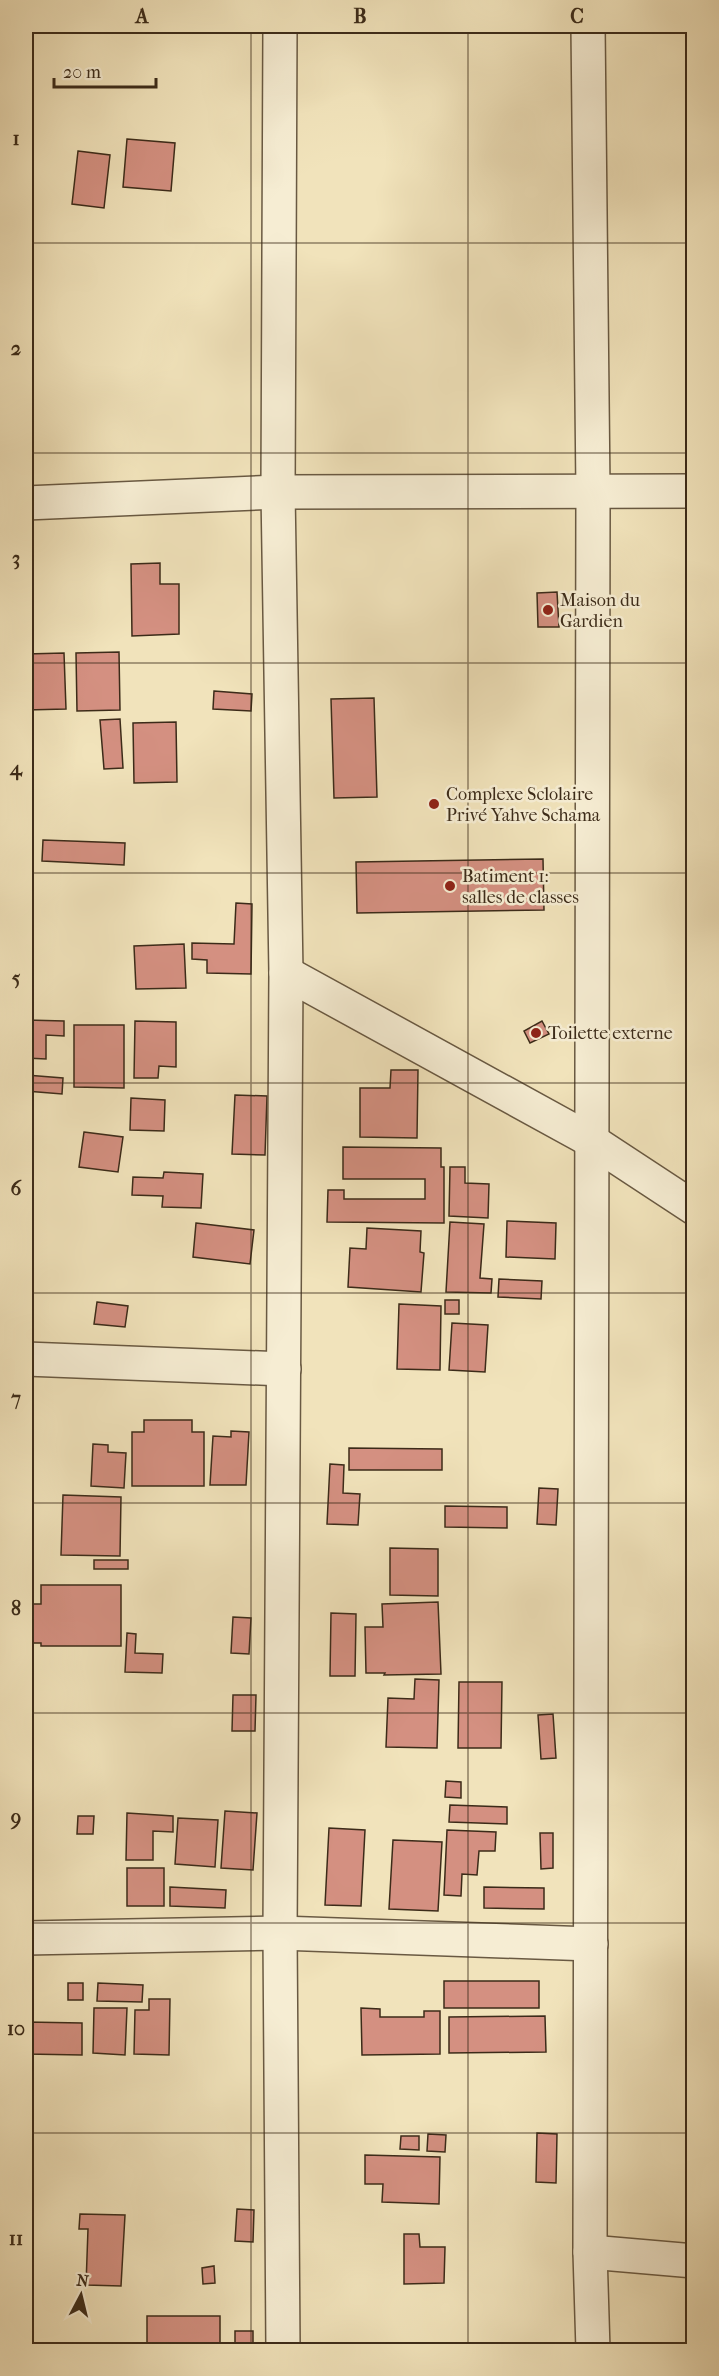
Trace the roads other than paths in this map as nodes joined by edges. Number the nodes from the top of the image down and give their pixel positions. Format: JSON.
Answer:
{"nodes":[{"id":1,"x":280,"y":26,"type":"edge"},
{"id":2,"x":588,"y":26,"type":"edge"},
{"id":3,"x":593,"y":490,"type":"junction"},
{"id":4,"x":693,"y":491,"type":"edge"},
{"id":5,"x":278,"y":492,"type":"junction"},
{"id":6,"x":26,"y":503,"type":"edge"},
{"id":7,"x":286,"y":973,"type":"junction"},
{"id":8,"x":592,"y":1141,"type":"junction"},
{"id":9,"x":693,"y":1208,"type":"edge"},
{"id":10,"x":26,"y":1359,"type":"edge"},
{"id":11,"x":284,"y":1370,"type":"junction"},
{"id":12,"x":280,"y":1933,"type":"junction"},
{"id":13,"x":26,"y":1938,"type":"edge"},
{"id":14,"x":591,"y":1944,"type":"junction"},
{"id":15,"x":590,"y":2252,"type":"junction"},
{"id":16,"x":693,"y":2260,"type":"edge"},
{"id":17,"x":283,"y":2350,"type":"edge"},
{"id":18,"x":593,"y":2350,"type":"edge"}],
"edges":[{"from":1,"to":5,"type":"street"},
{"from":2,"to":3,"type":"street"},
{"from":3,"to":4,"type":"street"},
{"from":3,"to":5,"type":"street"},
{"from":3,"to":8,"type":"street"},
{"from":5,"to":6,"type":"street"},
{"from":5,"to":7,"type":"street"},
{"from":7,"to":8,"type":"street"},
{"from":7,"to":11,"type":"street"},
{"from":8,"to":9,"type":"street"},
{"from":8,"to":14,"type":"street"},
{"from":10,"to":11,"type":"street"},
{"from":11,"to":12,"type":"street"},
{"from":12,"to":13,"type":"street"},
{"from":12,"to":14,"type":"street"},
{"from":12,"to":17,"type":"street"},
{"from":14,"to":15,"type":"street"},
{"from":15,"to":16,"type":"street"},
{"from":15,"to":18,"type":"street"}]}
